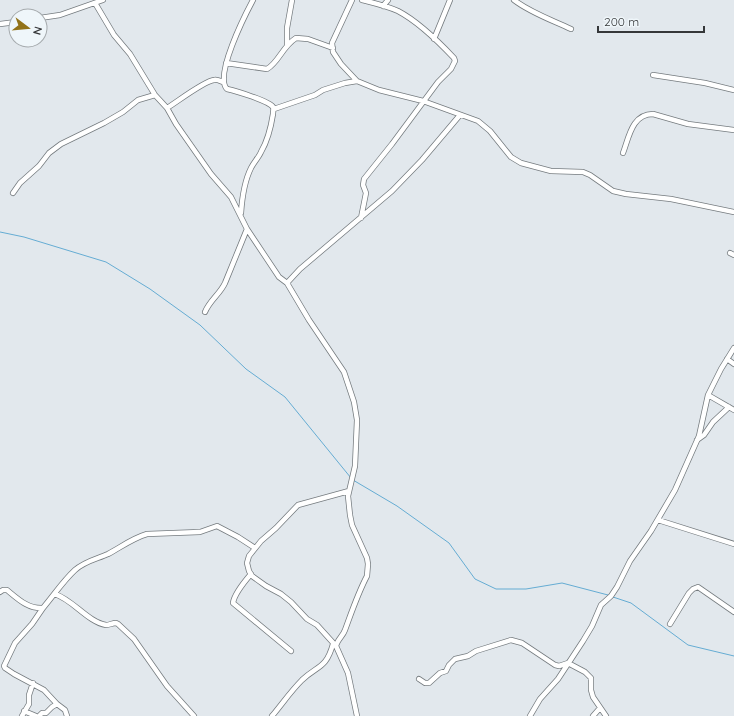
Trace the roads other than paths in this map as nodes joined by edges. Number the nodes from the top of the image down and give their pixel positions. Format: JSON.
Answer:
{"nodes":[{"id":1,"x":103,"y":0,"type":"edge"},
{"id":2,"x":253,"y":0,"type":"edge"},
{"id":3,"x":292,"y":0,"type":"edge"},
{"id":4,"x":352,"y":0,"type":"edge"},
{"id":5,"x":362,"y":0,"type":"edge"},
{"id":6,"x":388,"y":0,"type":"edge"},
{"id":7,"x":450,"y":0,"type":"edge"},
{"id":8,"x":514,"y":0,"type":"edge"},
{"id":9,"x":95,"y":3,"type":"junction"},
{"id":10,"x":384,"y":6,"type":"junction"},
{"id":11,"x":48,"y":17,"type":"edge"},
{"id":12,"x":571,"y":29,"type":"dead end"},
{"id":13,"x":434,"y":39,"type":"junction"},
{"id":14,"x":287,"y":45,"type":"junction"},
{"id":15,"x":333,"y":48,"type":"junction"},
{"id":16,"x":226,"y":63,"type":"junction"},
{"id":17,"x":653,"y":75,"type":"dead end"},
{"id":18,"x":357,"y":81,"type":"junction"},
{"id":19,"x":223,"y":82,"type":"junction"},
{"id":20,"x":734,"y":90,"type":"edge"},
{"id":21,"x":155,"y":95,"type":"junction"},
{"id":22,"x":423,"y":101,"type":"junction"},
{"id":23,"x":167,"y":108,"type":"junction"},
{"id":24,"x":274,"y":109,"type":"junction"},
{"id":25,"x":460,"y":115,"type":"junction"},
{"id":26,"x":734,"y":130,"type":"edge"},
{"id":27,"x":623,"y":153,"type":"dead end"},
{"id":28,"x":13,"y":193,"type":"dead end"},
{"id":29,"x":734,"y":212,"type":"edge"},
{"id":30,"x":240,"y":214,"type":"junction"},
{"id":31,"x":361,"y":218,"type":"junction"},
{"id":32,"x":247,"y":229,"type":"junction"},
{"id":33,"x":287,"y":283,"type":"junction"},
{"id":34,"x":205,"y":312,"type":"dead end"},
{"id":35,"x":734,"y":348,"type":"edge"},
{"id":36,"x":727,"y":359,"type":"junction"},
{"id":37,"x":734,"y":364,"type":"edge"},
{"id":38,"x":708,"y":395,"type":"junction"},
{"id":39,"x":729,"y":407,"type":"junction"},
{"id":40,"x":734,"y":410,"type":"edge"},
{"id":41,"x":697,"y":440,"type":"junction"},
{"id":42,"x":349,"y":491,"type":"junction"},
{"id":43,"x":658,"y":520,"type":"junction"},
{"id":44,"x":734,"y":544,"type":"edge"},
{"id":45,"x":255,"y":548,"type":"junction"},
{"id":46,"x":251,"y":574,"type":"junction"},
{"id":47,"x":0,"y":592,"type":"edge"},
{"id":48,"x":55,"y":594,"type":"junction"},
{"id":49,"x":43,"y":608,"type":"junction"},
{"id":50,"x":734,"y":612,"type":"edge"},
{"id":51,"x":670,"y":624,"type":"dead end"},
{"id":52,"x":335,"y":645,"type":"junction"},
{"id":53,"x":291,"y":651,"type":"dead end"},
{"id":54,"x":568,"y":663,"type":"junction"},
{"id":55,"x":420,"y":679,"type":"dead end"},
{"id":56,"x":33,"y":683,"type":"junction"},
{"id":57,"x":57,"y":704,"type":"junction"},
{"id":58,"x":600,"y":708,"type":"junction"},
{"id":59,"x":23,"y":714,"type":"edge"},
{"id":60,"x":37,"y":716,"type":"edge"},
{"id":61,"x":67,"y":716,"type":"edge"},
{"id":62,"x":194,"y":716,"type":"edge"},
{"id":63,"x":272,"y":716,"type":"edge"},
{"id":64,"x":357,"y":716,"type":"edge"},
{"id":65,"x":530,"y":716,"type":"edge"},
{"id":66,"x":593,"y":716,"type":"edge"},
{"id":67,"x":606,"y":716,"type":"edge"}],
"edges":[{"from":1,"to":9,"type":"street"},
{"from":2,"to":16,"type":"street"},
{"from":3,"to":14,"type":"street"},
{"from":4,"to":15,"type":"street"},
{"from":5,"to":10,"type":"street"},
{"from":6,"to":10,"type":"street"},
{"from":7,"to":13,"type":"street"},
{"from":8,"to":12,"type":"street"},
{"from":9,"to":11,"type":"street"},
{"from":9,"to":21,"type":"street"},
{"from":10,"to":13,"type":"street"},
{"from":13,"to":22,"type":"street"},
{"from":14,"to":15,"type":"street"},
{"from":14,"to":16,"type":"street"},
{"from":15,"to":18,"type":"street"},
{"from":16,"to":19,"type":"street"},
{"from":17,"to":20,"type":"street"},
{"from":18,"to":22,"type":"street"},
{"from":18,"to":24,"type":"street"},
{"from":19,"to":23,"type":"street"},
{"from":19,"to":24,"type":"street"},
{"from":21,"to":23,"type":"street"},
{"from":21,"to":28,"type":"street"},
{"from":22,"to":25,"type":"street"},
{"from":22,"to":31,"type":"street"},
{"from":23,"to":30,"type":"street"},
{"from":24,"to":30,"type":"street"},
{"from":25,"to":29,"type":"street"},
{"from":25,"to":31,"type":"street"},
{"from":26,"to":27,"type":"street"},
{"from":30,"to":32,"type":"street"},
{"from":31,"to":33,"type":"street"},
{"from":32,"to":33,"type":"street"},
{"from":32,"to":34,"type":"street"},
{"from":33,"to":42,"type":"street"},
{"from":35,"to":36,"type":"street"},
{"from":36,"to":37,"type":"street"},
{"from":36,"to":38,"type":"street"},
{"from":38,"to":39,"type":"street"},
{"from":38,"to":41,"type":"street"},
{"from":39,"to":40,"type":"street"},
{"from":39,"to":41,"type":"street"},
{"from":41,"to":43,"type":"street"},
{"from":42,"to":45,"type":"street"},
{"from":42,"to":52,"type":"street"},
{"from":43,"to":44,"type":"street"},
{"from":43,"to":54,"type":"street"},
{"from":45,"to":46,"type":"street"},
{"from":45,"to":48,"type":"street"},
{"from":46,"to":52,"type":"street"},
{"from":46,"to":53,"type":"street"},
{"from":47,"to":49,"type":"street"},
{"from":48,"to":49,"type":"street"},
{"from":48,"to":62,"type":"street"},
{"from":49,"to":56,"type":"street"},
{"from":50,"to":51,"type":"street"},
{"from":52,"to":63,"type":"street"},
{"from":52,"to":64,"type":"street"},
{"from":54,"to":55,"type":"street"},
{"from":54,"to":58,"type":"street"},
{"from":54,"to":65,"type":"street"},
{"from":56,"to":57,"type":"street"},
{"from":56,"to":59,"type":"street"},
{"from":57,"to":60,"type":"street"},
{"from":57,"to":61,"type":"street"},
{"from":58,"to":66,"type":"street"},
{"from":58,"to":67,"type":"street"},
{"from":59,"to":60,"type":"street"}]}
